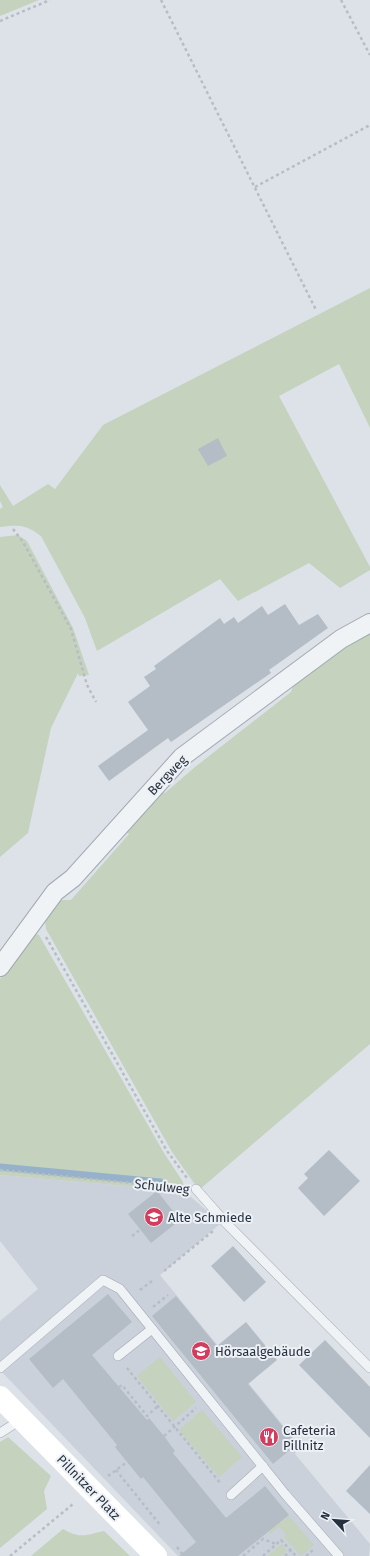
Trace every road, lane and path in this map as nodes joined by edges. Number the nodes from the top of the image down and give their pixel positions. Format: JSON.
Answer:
{"nodes":[{"id":1,"x":50,"y":0,"type":"edge"},
{"id":2,"x":161,"y":0,"type":"edge"},
{"id":3,"x":341,"y":0,"type":"edge"},
{"id":4,"x":0,"y":21,"type":"edge"},
{"id":5,"x":370,"y":55,"type":"edge"},
{"id":6,"x":370,"y":125,"type":"edge"},
{"id":7,"x":255,"y":187,"type":"junction"},
{"id":8,"x":316,"y":310,"type":"dead end"},
{"id":9,"x":13,"y":529,"type":"dead end"},
{"id":10,"x":370,"y":623,"type":"edge"},
{"id":11,"x":96,"y":702,"type":"dead end"},
{"id":12,"x":35,"y":919,"type":"junction"},
{"id":13,"x":0,"y":967,"type":"edge"},
{"id":14,"x":0,"y":1170,"type":"edge"},
{"id":15,"x":196,"y":1189,"type":"junction"},
{"id":16,"x":225,"y":1222,"type":"junction"},
{"id":17,"x":141,"y":1230,"type":"dead end"},
{"id":18,"x":132,"y":1236,"type":"dead end"},
{"id":19,"x":164,"y":1271,"type":"dead end"},
{"id":20,"x":152,"y":1329,"type":"junction"},
{"id":21,"x":118,"y":1356,"type":"dead end"},
{"id":22,"x":0,"y":1368,"type":"edge"},
{"id":23,"x":370,"y":1368,"type":"edge"},
{"id":24,"x":131,"y":1373,"type":"dead end"},
{"id":25,"x":119,"y":1387,"type":"dead end"},
{"id":26,"x":0,"y":1397,"type":"edge"},
{"id":27,"x":158,"y":1407,"type":"junction"},
{"id":28,"x":22,"y":1418,"type":"junction"},
{"id":29,"x":179,"y":1423,"type":"dead end"},
{"id":30,"x":174,"y":1427,"type":"junction"},
{"id":31,"x":0,"y":1433,"type":"edge"},
{"id":32,"x":164,"y":1436,"type":"dead end"},
{"id":33,"x":263,"y":1466,"type":"junction"},
{"id":34,"x":116,"y":1470,"type":"dead end"},
{"id":35,"x":216,"y":1478,"type":"dead end"},
{"id":36,"x":92,"y":1489,"type":"junction"},
{"id":37,"x":231,"y":1495,"type":"dead end"},
{"id":38,"x":165,"y":1532,"type":"dead end"},
{"id":39,"x":174,"y":1544,"type":"dead end"},
{"id":40,"x":276,"y":1544,"type":"junction"},
{"id":41,"x":291,"y":1550,"type":"junction"},
{"id":42,"x":10,"y":1556,"type":"edge"},
{"id":43,"x":156,"y":1556,"type":"edge"},
{"id":44,"x":184,"y":1556,"type":"edge"},
{"id":45,"x":243,"y":1556,"type":"edge"},
{"id":46,"x":263,"y":1556,"type":"edge"},
{"id":47,"x":285,"y":1556,"type":"edge"},
{"id":48,"x":296,"y":1556,"type":"edge"},
{"id":49,"x":339,"y":1556,"type":"edge"}],
"edges":[{"from":1,"to":4,"type":"path"},
{"from":2,"to":7,"type":"path"},
{"from":3,"to":5,"type":"path"},
{"from":6,"to":7,"type":"path"},
{"from":7,"to":8,"type":"path"},
{"from":9,"to":11,"type":"path"},
{"from":10,"to":12,"type":"street","name":"Bergweg"},
{"from":12,"to":13,"type":"street","name":"Bergweg"},
{"from":12,"to":15,"type":"path"},
{"from":14,"to":15,"type":"path","name":"Schulweg"},
{"from":15,"to":16,"type":"lane","name":"Schulweg"},
{"from":16,"to":19,"type":"path"},
{"from":16,"to":23,"type":"lane","name":"Schulweg"},
{"from":17,"to":18,"type":"path"},
{"from":20,"to":21,"type":"lane"},
{"from":20,"to":22,"type":"lane"},
{"from":20,"to":33,"type":"lane"},
{"from":24,"to":27,"type":"path"},
{"from":25,"to":27,"type":"path"},
{"from":26,"to":28,"type":"main road","name":"Pillnitzer Platz"},
{"from":27,"to":30,"type":"path"},
{"from":28,"to":31,"type":"lane"},
{"from":28,"to":36,"type":"main road","name":"Pillnitzer Platz"},
{"from":29,"to":30,"type":"path"},
{"from":30,"to":32,"type":"path"},
{"from":30,"to":35,"type":"path"},
{"from":33,"to":37,"type":"lane"},
{"from":33,"to":49,"type":"lane"},
{"from":34,"to":38,"type":"path"},
{"from":36,"to":42,"type":"path"},
{"from":36,"to":43,"type":"main road","name":"Pillnitzer Platz"},
{"from":39,"to":44,"type":"path"},
{"from":40,"to":41,"type":"path"},
{"from":40,"to":45,"type":"path"},
{"from":40,"to":46,"type":"path"},
{"from":41,"to":47,"type":"path"},
{"from":41,"to":48,"type":"path"}]}
